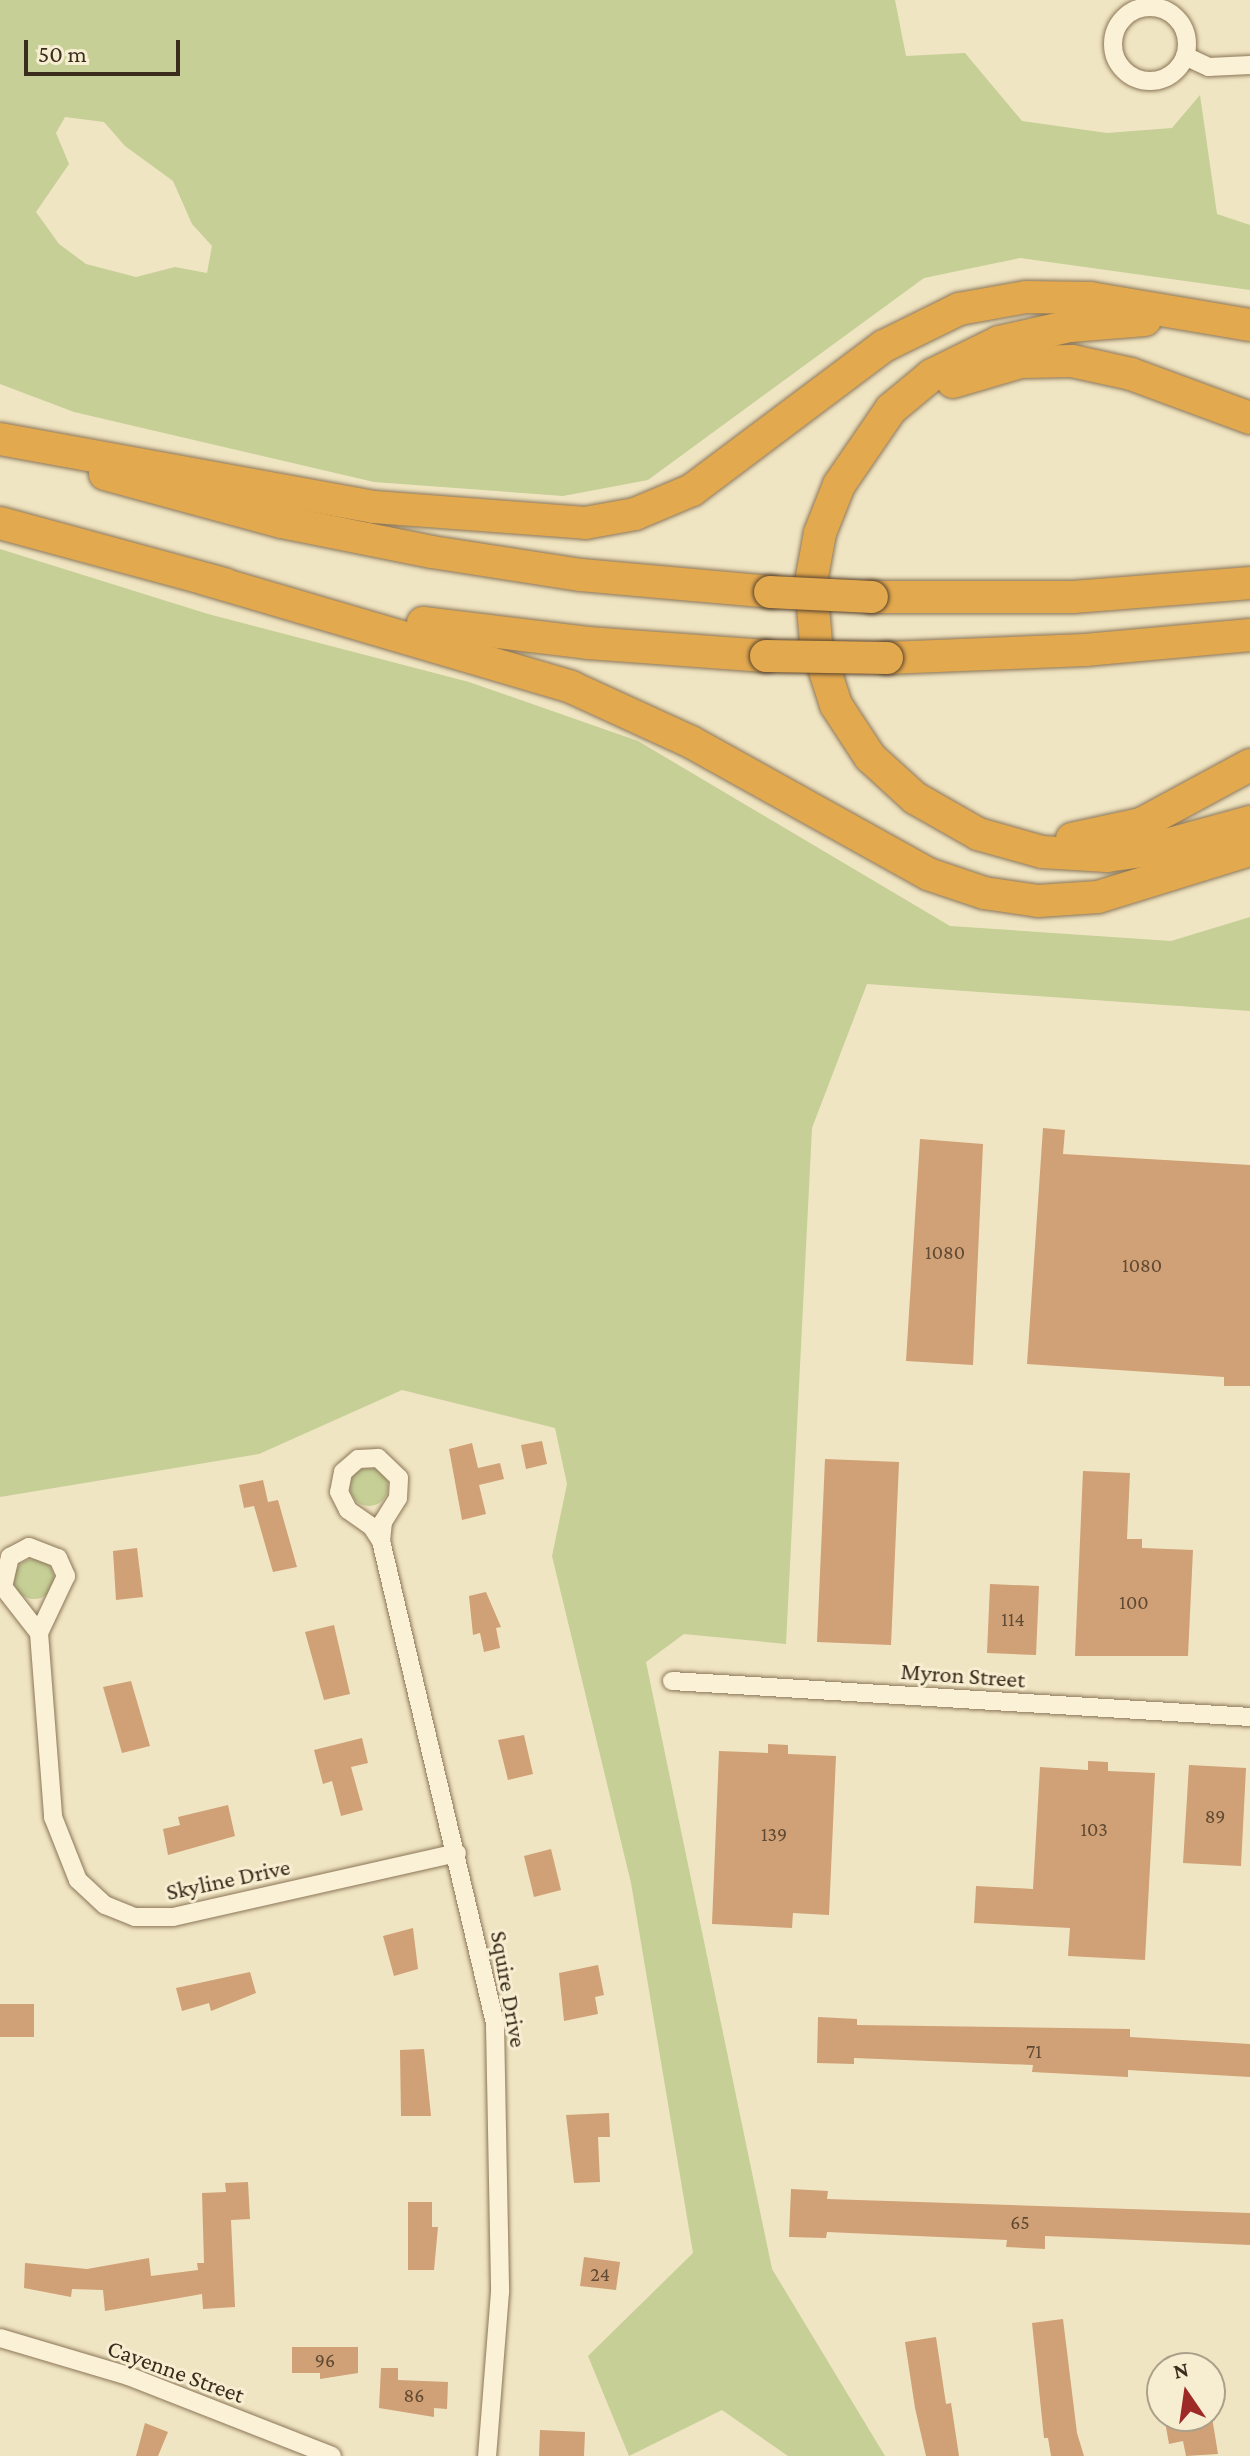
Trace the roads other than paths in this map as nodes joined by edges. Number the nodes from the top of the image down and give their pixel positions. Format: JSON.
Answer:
{"nodes":[{"id":1,"x":1185,"y":56,"type":"junction"},
{"id":2,"x":1250,"y":65,"type":"edge"},
{"id":3,"x":1250,"y":326,"type":"edge"},
{"id":4,"x":1250,"y":418,"type":"edge"},
{"id":5,"x":0,"y":440,"type":"edge"},
{"id":6,"x":853,"y":462,"type":"junction"},
{"id":7,"x":0,"y":523,"type":"edge"},
{"id":8,"x":205,"y":579,"type":"junction"},
{"id":9,"x":1250,"y":583,"type":"edge"},
{"id":10,"x":1250,"y":635,"type":"edge"},
{"id":11,"x":1250,"y":765,"type":"edge"},
{"id":12,"x":930,"y":808,"type":"junction"},
{"id":13,"x":1250,"y":822,"type":"edge"},
{"id":14,"x":1250,"y":850,"type":"edge"},
{"id":15,"x":381,"y":1541,"type":"junction"},
{"id":16,"x":39,"y":1633,"type":"junction"},
{"id":17,"x":672,"y":1681,"type":"dead end"},
{"id":18,"x":1250,"y":1717,"type":"edge"},
{"id":19,"x":457,"y":1853,"type":"junction"},
{"id":20,"x":0,"y":2338,"type":"edge"},
{"id":21,"x":332,"y":2456,"type":"edge"},
{"id":22,"x":487,"y":2456,"type":"edge"}],
"edges":[{"from":1,"to":1,"type":"street"},
{"from":1,"to":2,"type":"street"},
{"from":3,"to":5,"type":"highway"},
{"from":3,"to":6,"type":"highway"},
{"from":4,"to":6,"type":"highway"},
{"from":5,"to":9,"type":"highway","bridge":true},
{"from":6,"to":12,"type":"highway"},
{"from":7,"to":8,"type":"highway"},
{"from":8,"to":10,"type":"highway","bridge":true},
{"from":8,"to":14,"type":"highway"},
{"from":11,"to":12,"type":"highway"},
{"from":12,"to":13,"type":"highway"},
{"from":15,"to":15,"type":"street"},
{"from":15,"to":19,"type":"street","name":"Squire Drive"},
{"from":16,"to":16,"type":"street","name":"Skyline Drive"},
{"from":16,"to":19,"type":"street","name":"Skyline Drive"},
{"from":17,"to":18,"type":"street","name":"Myron Street"},
{"from":19,"to":22,"type":"street","name":"Squire Drive"},
{"from":20,"to":21,"type":"street","name":"Cayenne Street"}]}
